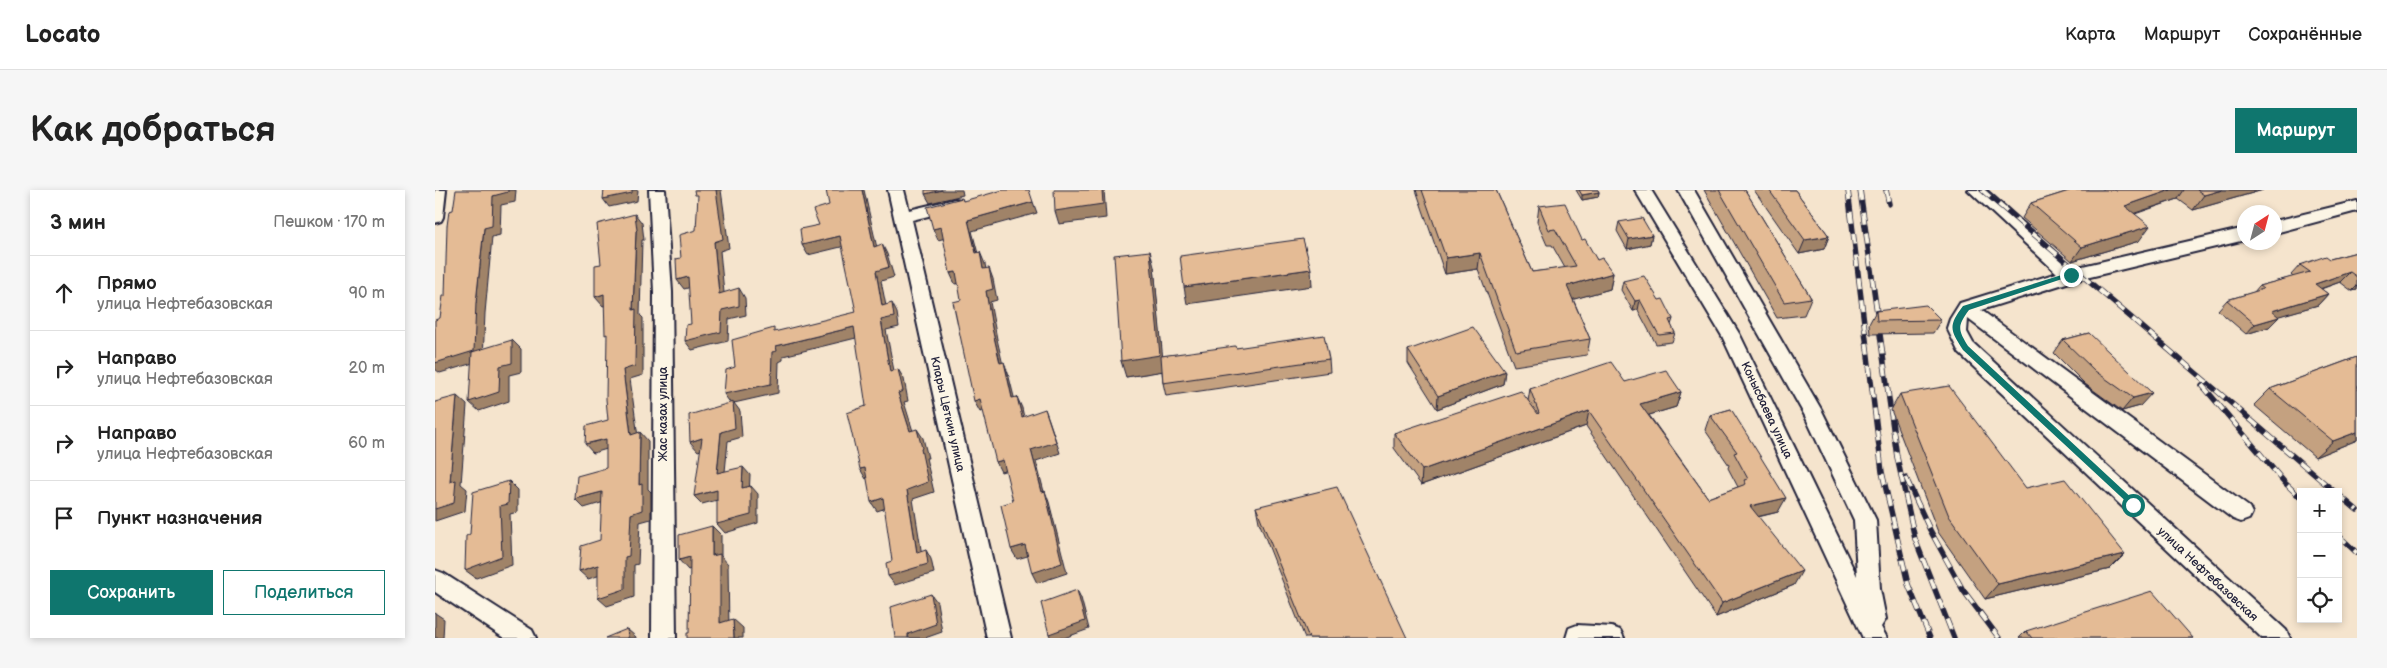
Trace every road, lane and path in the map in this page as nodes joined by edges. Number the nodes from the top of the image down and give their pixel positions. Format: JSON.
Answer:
{"nodes":[{"id":1,"x":438,"y":190,"type":"edge"},
{"id":2,"x":657,"y":190,"type":"edge"},
{"id":3,"x":896,"y":190,"type":"edge"},
{"id":4,"x":1643,"y":190,"type":"edge"},
{"id":5,"x":1686,"y":190,"type":"edge"},
{"id":6,"x":1976,"y":190,"type":"edge"},
{"id":7,"x":968,"y":201,"type":"edge"},
{"id":8,"x":2357,"y":206,"type":"edge"},
{"id":9,"x":435,"y":217,"type":"edge"},
{"id":10,"x":903,"y":217,"type":"junction"},
{"id":11,"x":2282,"y":225,"type":"edge"},
{"id":12,"x":2237,"y":236,"type":"edge"},
{"id":13,"x":2071,"y":275,"type":"junction"},
{"id":14,"x":1966,"y":308,"type":"junction"},
{"id":15,"x":2241,"y":513,"type":"dead end"},
{"id":16,"x":435,"y":580,"type":"edge"},
{"id":17,"x":1577,"y":636,"type":"dead end"},
{"id":18,"x":525,"y":638,"type":"edge"},
{"id":19,"x":664,"y":638,"type":"edge"},
{"id":20,"x":999,"y":638,"type":"edge"},
{"id":21,"x":1612,"y":638,"type":"edge"},
{"id":22,"x":1877,"y":638,"type":"edge"},
{"id":23,"x":2278,"y":638,"type":"edge"}],
"edges":[{"from":1,"to":9,"type":"street"},
{"from":2,"to":19,"type":"street","name":"Жас казах улица"},
{"from":3,"to":10,"type":"street","name":"Клары Цеткин улица"},
{"from":4,"to":22,"type":"street","name":"Конысбаева улица"},
{"from":5,"to":22,"type":"street"},
{"from":6,"to":13,"type":"street"},
{"from":7,"to":10,"type":"street"},
{"from":8,"to":11,"type":"street"},
{"from":10,"to":20,"type":"street","name":"Клары Цеткин улица"},
{"from":12,"to":13,"type":"street"},
{"from":13,"to":14,"type":"street"},
{"from":14,"to":15,"type":"street"},
{"from":14,"to":23,"type":"street","name":"улица Нефтебазовская"},
{"from":16,"to":18,"type":"street"},
{"from":17,"to":21,"type":"street"}]}
